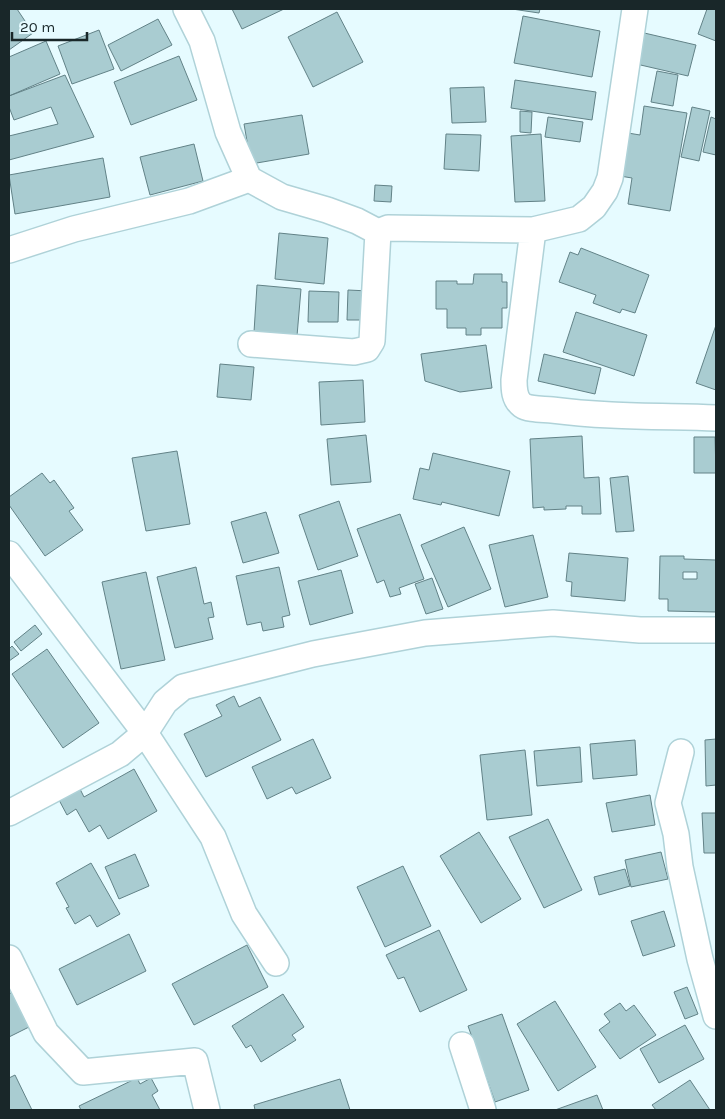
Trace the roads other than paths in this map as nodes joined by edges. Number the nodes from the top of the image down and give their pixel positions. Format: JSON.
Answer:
{"nodes":[{"id":1,"x":186,"y":9,"type":"edge"},
{"id":2,"x":635,"y":9,"type":"edge"},
{"id":3,"x":249,"y":179,"type":"junction"},
{"id":4,"x":533,"y":230,"type":"junction"},
{"id":5,"x":378,"y":232,"type":"junction"},
{"id":6,"x":9,"y":250,"type":"edge"},
{"id":7,"x":251,"y":344,"type":"dead end"},
{"id":8,"x":716,"y":418,"type":"edge"},
{"id":9,"x":9,"y":554,"type":"edge"},
{"id":10,"x":716,"y":630,"type":"edge"},
{"id":11,"x":145,"y":733,"type":"junction"},
{"id":12,"x":681,"y":752,"type":"dead end"},
{"id":13,"x":9,"y":813,"type":"edge"},
{"id":14,"x":708,"y":957,"type":"edge"},
{"id":15,"x":9,"y":958,"type":"edge"},
{"id":16,"x":276,"y":963,"type":"dead end"},
{"id":17,"x":716,"y":1016,"type":"edge"},
{"id":18,"x":462,"y":1044,"type":"dead end"},
{"id":19,"x":207,"y":1110,"type":"edge"},
{"id":20,"x":482,"y":1110,"type":"edge"}],
"edges":[{"from":1,"to":3,"type":"street"},
{"from":2,"to":4,"type":"street"},
{"from":3,"to":5,"type":"street"},
{"from":3,"to":6,"type":"street"},
{"from":4,"to":5,"type":"street"},
{"from":4,"to":8,"type":"street"},
{"from":5,"to":7,"type":"street"},
{"from":9,"to":11,"type":"street"},
{"from":10,"to":11,"type":"street"},
{"from":11,"to":13,"type":"street"},
{"from":11,"to":16,"type":"street"},
{"from":12,"to":14,"type":"street"},
{"from":14,"to":17,"type":"street"},
{"from":15,"to":19,"type":"street"},
{"from":18,"to":20,"type":"street"}]}
